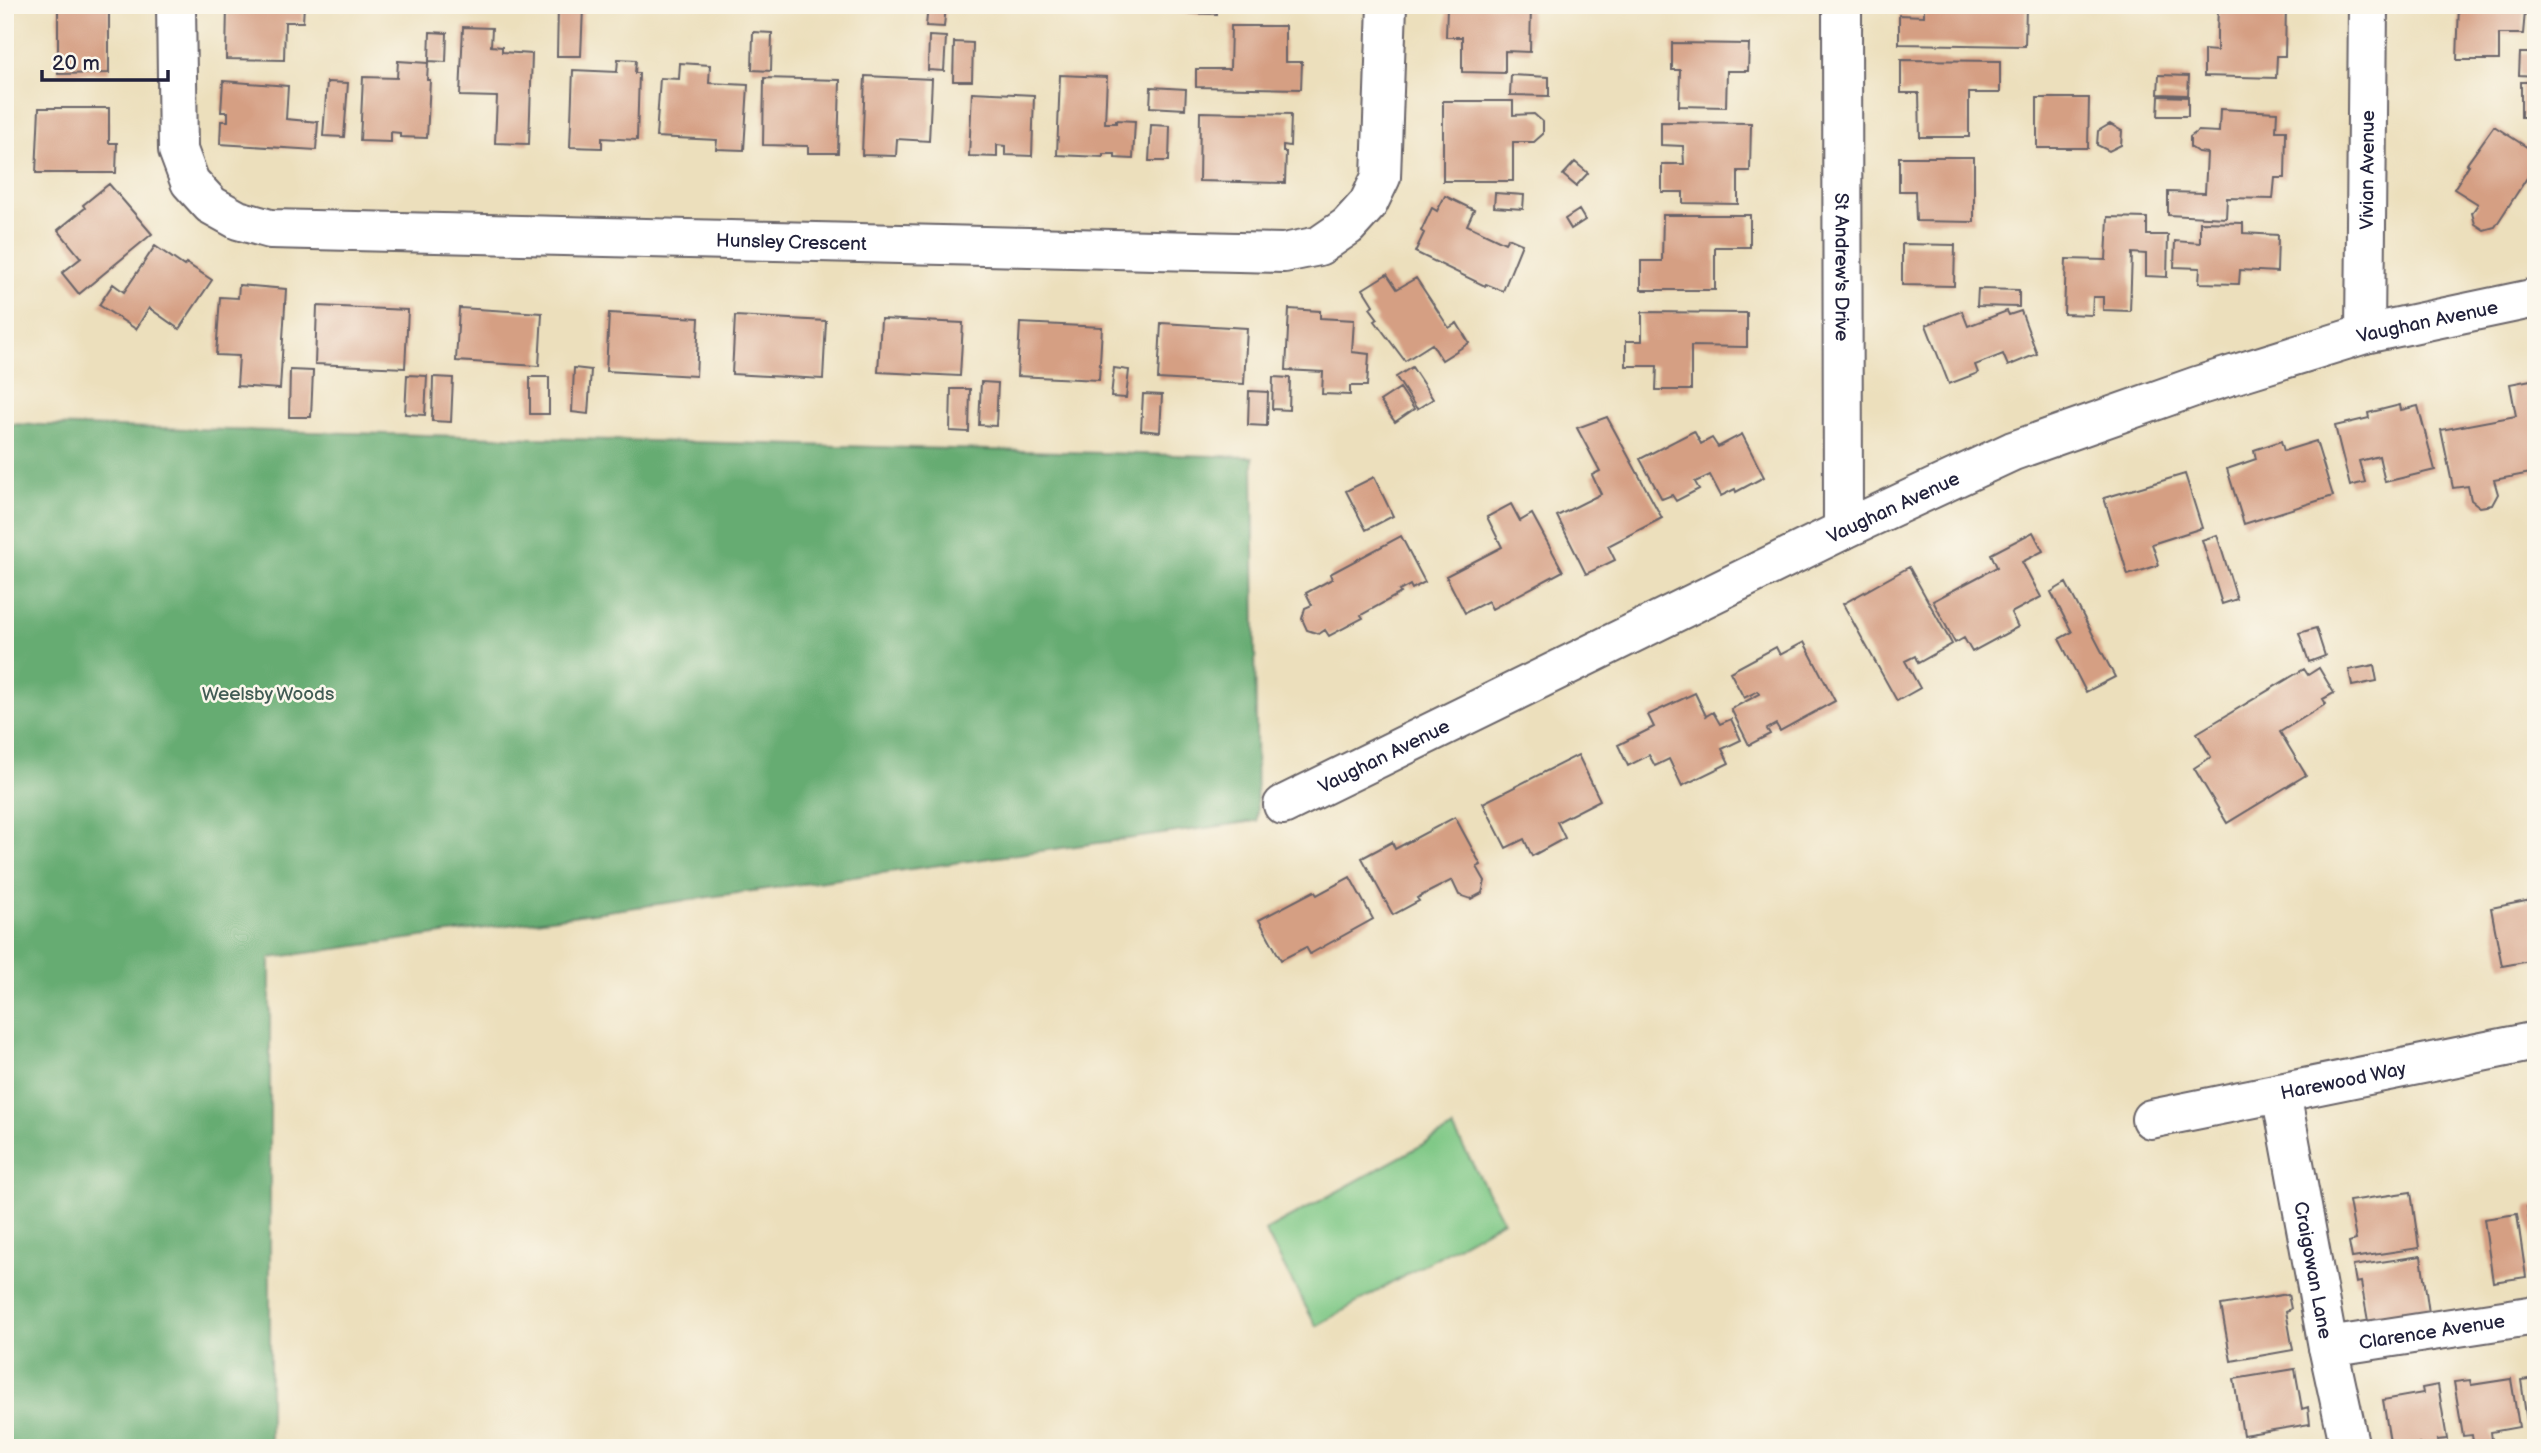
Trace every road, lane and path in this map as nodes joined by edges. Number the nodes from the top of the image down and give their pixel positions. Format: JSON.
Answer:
{"nodes":[{"id":1,"x":176,"y":5,"type":"edge"},
{"id":2,"x":1387,"y":5,"type":"edge"},
{"id":3,"x":1842,"y":5,"type":"edge"},
{"id":4,"x":2368,"y":5,"type":"edge"},
{"id":5,"x":2536,"y":298,"type":"edge"},
{"id":6,"x":2365,"y":334,"type":"junction"},
{"id":7,"x":1843,"y":530,"type":"junction"},
{"id":8,"x":1283,"y":805,"type":"dead end"},
{"id":9,"x":2536,"y":1041,"type":"edge"},
{"id":10,"x":2281,"y":1093,"type":"junction"},
{"id":11,"x":2151,"y":1119,"type":"dead end"},
{"id":12,"x":2536,"y":1314,"type":"edge"},
{"id":13,"x":2328,"y":1347,"type":"junction"},
{"id":14,"x":2350,"y":1448,"type":"edge"}],
"edges":[{"from":1,"to":2,"type":"street","name":"Hunsley Crescent"},
{"from":3,"to":7,"type":"street","name":"St Andrew's Drive"},
{"from":4,"to":6,"type":"street","name":"Vivian Avenue"},
{"from":5,"to":6,"type":"street","name":"Vaughan Avenue"},
{"from":6,"to":7,"type":"street","name":"Vaughan Avenue"},
{"from":7,"to":8,"type":"street","name":"Vaughan Avenue"},
{"from":9,"to":10,"type":"street","name":"Harewood Way"},
{"from":10,"to":11,"type":"street","name":"Harewood Way"},
{"from":10,"to":13,"type":"street","name":"Craigowan Lane"},
{"from":12,"to":13,"type":"street","name":"Clarence Avenue"},
{"from":13,"to":14,"type":"street","name":"Craigowan Lane"}]}
